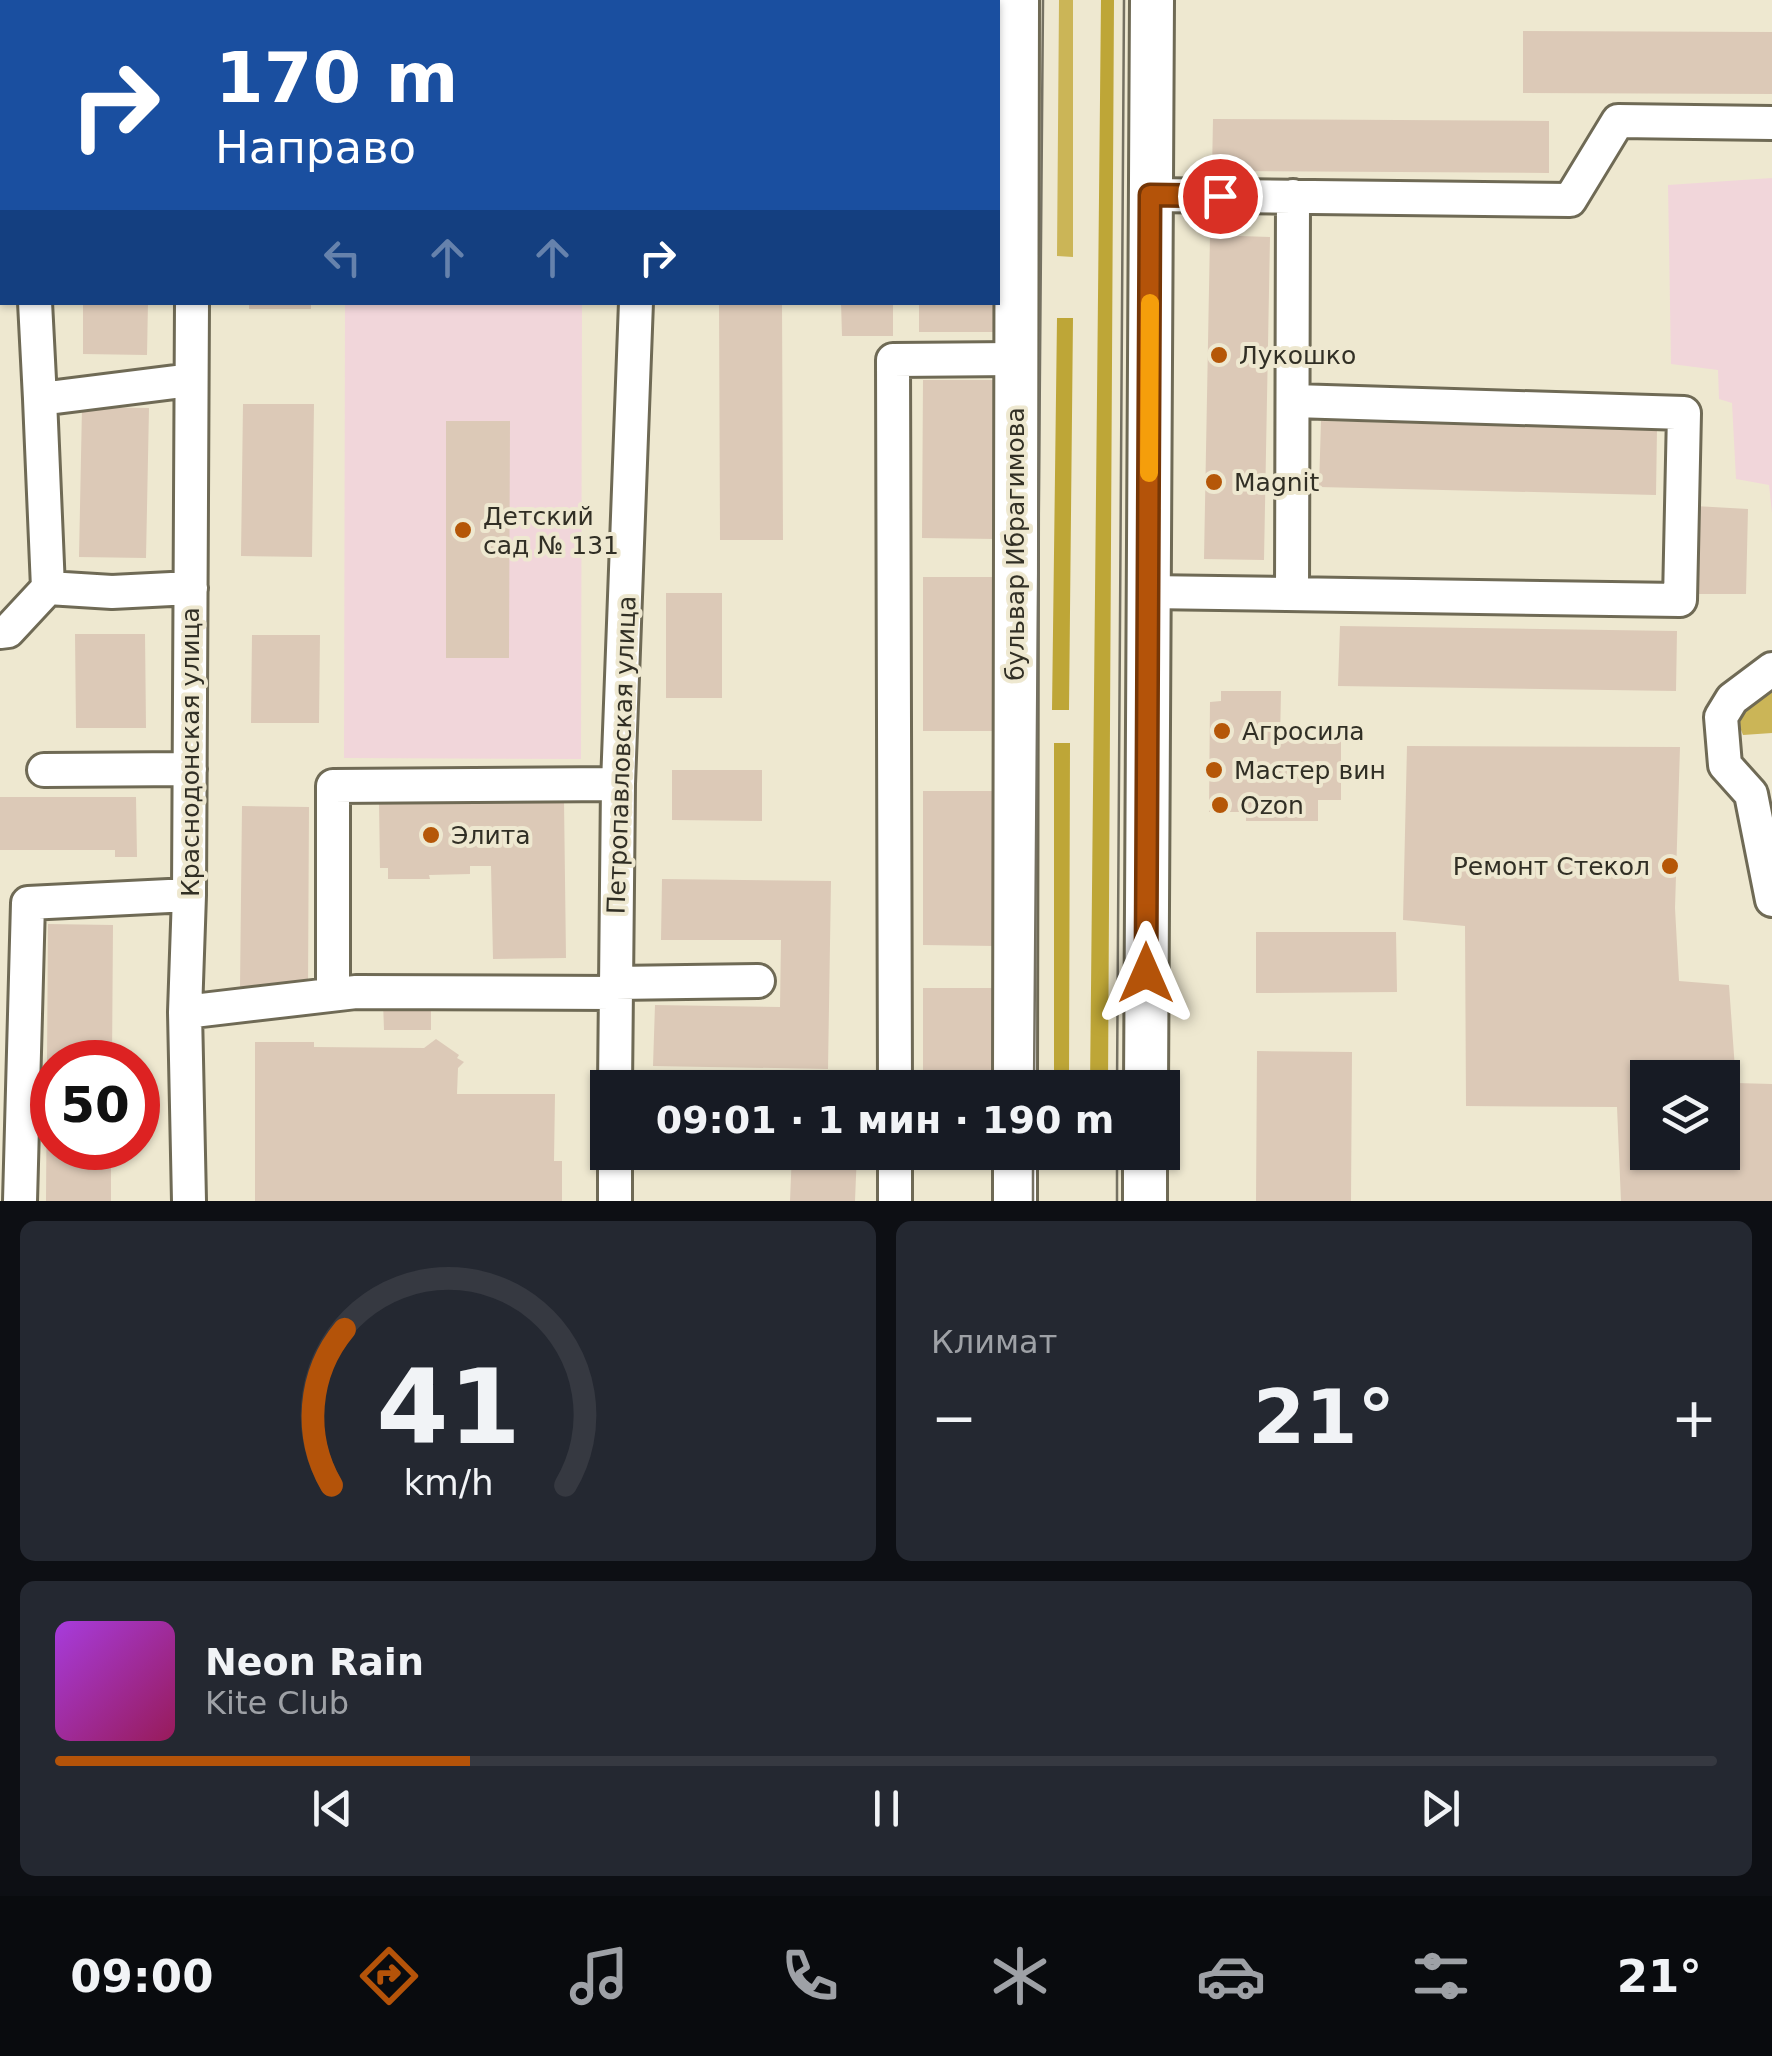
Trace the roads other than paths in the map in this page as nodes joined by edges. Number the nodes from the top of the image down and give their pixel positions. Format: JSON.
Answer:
{"nodes":[{"id":1,"x":1017,"y":0,"type":"edge"},
{"id":2,"x":1152,"y":0,"type":"edge"},
{"id":3,"x":1772,"y":124,"type":"edge"},
{"id":4,"x":1150,"y":195,"type":"junction"},
{"id":5,"x":1294,"y":196,"type":"junction"},
{"id":6,"x":35,"y":305,"type":"edge"},
{"id":7,"x":192,"y":305,"type":"edge"},
{"id":8,"x":636,"y":305,"type":"edge"},
{"id":9,"x":1015,"y":359,"type":"junction"},
{"id":10,"x":191,"y":380,"type":"junction"},
{"id":11,"x":40,"y":399,"type":"junction"},
{"id":12,"x":1294,"y":401,"type":"junction"},
{"id":13,"x":48,"y":588,"type":"junction"},
{"id":14,"x":191,"y":588,"type":"junction"},
{"id":15,"x":1148,"y":592,"type":"junction"},
{"id":16,"x":1292,"y":594,"type":"junction"},
{"id":17,"x":0,"y":632,"type":"edge"},
{"id":18,"x":1772,"y":669,"type":"edge"},
{"id":19,"x":44,"y":770,"type":"dead end"},
{"id":20,"x":190,"y":770,"type":"junction"},
{"id":21,"x":618,"y":784,"type":"junction"},
{"id":22,"x":189,"y":895,"type":"junction"},
{"id":23,"x":1772,"y":900,"type":"edge"},
{"id":24,"x":14,"y":903,"type":"edge"},
{"id":25,"x":758,"y":981,"type":"dead end"},
{"id":26,"x":615,"y":988,"type":"junction"},
{"id":27,"x":333,"y":994,"type":"junction"},
{"id":28,"x":184,"y":1012,"type":"junction"},
{"id":29,"x":615,"y":1070,"type":"edge"},
{"id":30,"x":895,"y":1070,"type":"edge"},
{"id":31,"x":1015,"y":1070,"type":"edge"},
{"id":32,"x":1146,"y":1070,"type":"edge"},
{"id":33,"x":615,"y":1170,"type":"edge"},
{"id":34,"x":895,"y":1170,"type":"edge"},
{"id":35,"x":1015,"y":1170,"type":"edge"},
{"id":36,"x":1145,"y":1170,"type":"edge"},
{"id":37,"x":20,"y":1201,"type":"edge"},
{"id":38,"x":190,"y":1201,"type":"edge"},
{"id":39,"x":615,"y":1201,"type":"edge"},
{"id":40,"x":895,"y":1201,"type":"edge"},
{"id":41,"x":1015,"y":1201,"type":"edge"},
{"id":42,"x":1145,"y":1201,"type":"edge"}],
"edges":[{"from":1,"to":9,"type":"main road","name":"бульвар Ибрагимова"},
{"from":2,"to":4,"type":"main road"},
{"from":3,"to":5,"type":"street"},
{"from":4,"to":5,"type":"street"},
{"from":4,"to":15,"type":"main road"},
{"from":5,"to":12,"type":"street"},
{"from":6,"to":11,"type":"street"},
{"from":7,"to":10,"type":"street","name":"Краснодонская улица"},
{"from":8,"to":21,"type":"street","name":"Петропавловская улица"},
{"from":9,"to":30,"type":"street"},
{"from":9,"to":31,"type":"main road","name":"бульвар Ибрагимова"},
{"from":10,"to":11,"type":"street"},
{"from":10,"to":14,"type":"street","name":"Краснодонская улица"},
{"from":11,"to":13,"type":"street"},
{"from":12,"to":16,"type":"street"},
{"from":12,"to":16,"type":"street"},
{"from":13,"to":14,"type":"street"},
{"from":13,"to":17,"type":"street"},
{"from":14,"to":20,"type":"street","name":"Краснодонская улица"},
{"from":15,"to":16,"type":"street"},
{"from":15,"to":32,"type":"main road"},
{"from":18,"to":23,"type":"street"},
{"from":19,"to":20,"type":"street"},
{"from":20,"to":22,"type":"street","name":"Краснодонская улица"},
{"from":21,"to":26,"type":"street","name":"Петропавловская улица"},
{"from":21,"to":27,"type":"street"},
{"from":22,"to":24,"type":"street"},
{"from":22,"to":28,"type":"street","name":"Краснодонская улица"},
{"from":24,"to":37,"type":"street"},
{"from":25,"to":26,"type":"street"},
{"from":26,"to":27,"type":"street"},
{"from":26,"to":29,"type":"street","name":"Петропавловская улица"},
{"from":27,"to":28,"type":"street"},
{"from":28,"to":38,"type":"street","name":"Краснодонская улица"},
{"from":33,"to":39,"type":"street"},
{"from":34,"to":40,"type":"street"},
{"from":35,"to":41,"type":"main road"},
{"from":36,"to":42,"type":"main road"}]}
